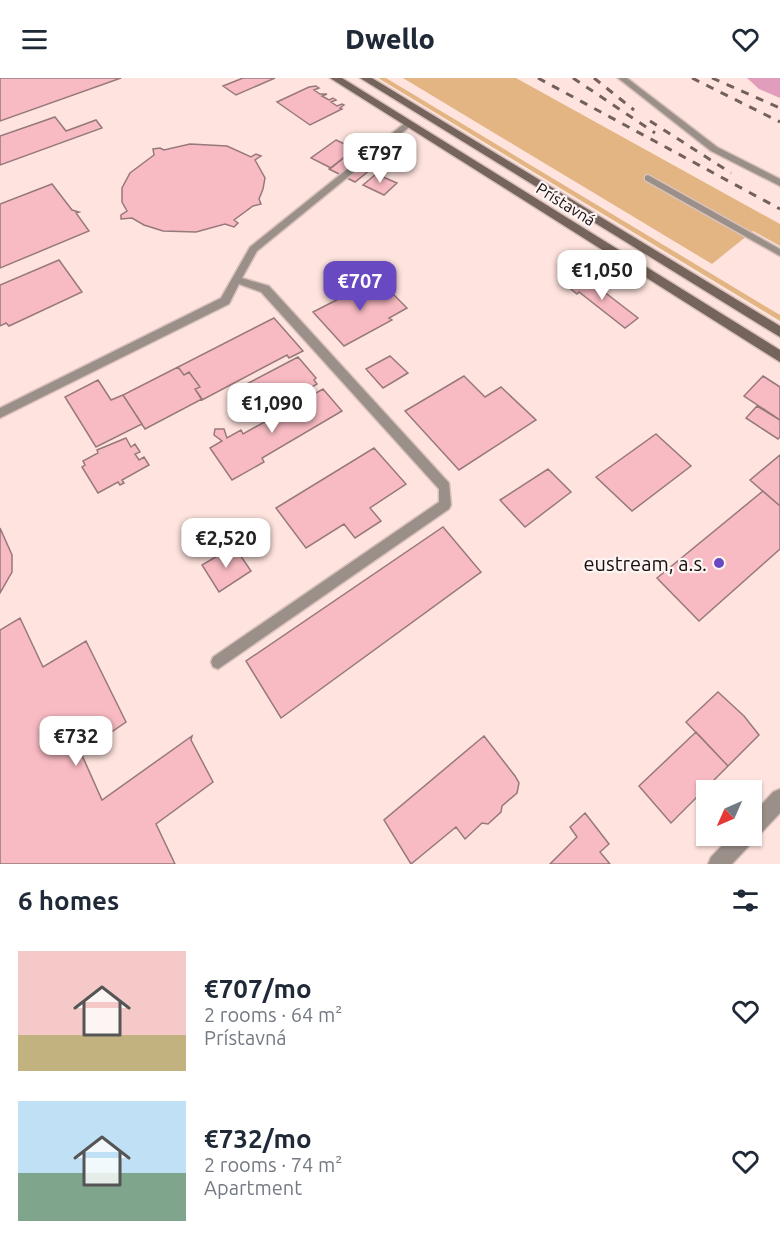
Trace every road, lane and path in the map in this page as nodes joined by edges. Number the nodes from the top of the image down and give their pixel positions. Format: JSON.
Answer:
{"nodes":[{"id":1,"x":335,"y":78,"type":"edge"},
{"id":2,"x":365,"y":78,"type":"edge"},
{"id":3,"x":622,"y":78,"type":"edge"},
{"id":4,"x":409,"y":124,"type":"junction"},
{"id":5,"x":648,"y":178,"type":"dead end"},
{"id":6,"x":780,"y":183,"type":"edge"},
{"id":7,"x":780,"y":253,"type":"edge"},
{"id":8,"x":238,"y":280,"type":"junction"},
{"id":9,"x":780,"y":332,"type":"edge"},
{"id":10,"x":780,"y":357,"type":"edge"},
{"id":11,"x":0,"y":413,"type":"edge"},
{"id":12,"x":218,"y":662,"type":"dead end"},
{"id":13,"x":780,"y":798,"type":"edge"},
{"id":14,"x":762,"y":818,"type":"edge"},
{"id":15,"x":735,"y":846,"type":"edge"},
{"id":16,"x":718,"y":864,"type":"edge"}],
"edges":[{"from":1,"to":4,"type":"main road","name":"Prístavná"},
{"from":2,"to":9,"type":"main road","name":"Prístavná"},
{"from":3,"to":6,"type":"lane"},
{"from":4,"to":8,"type":"lane"},
{"from":4,"to":10,"type":"main road","name":"Prístavná"},
{"from":5,"to":7,"type":"lane"},
{"from":8,"to":11,"type":"lane"},
{"from":8,"to":12,"type":"lane"},
{"from":13,"to":14,"type":"street"},
{"from":15,"to":16,"type":"street"}]}
